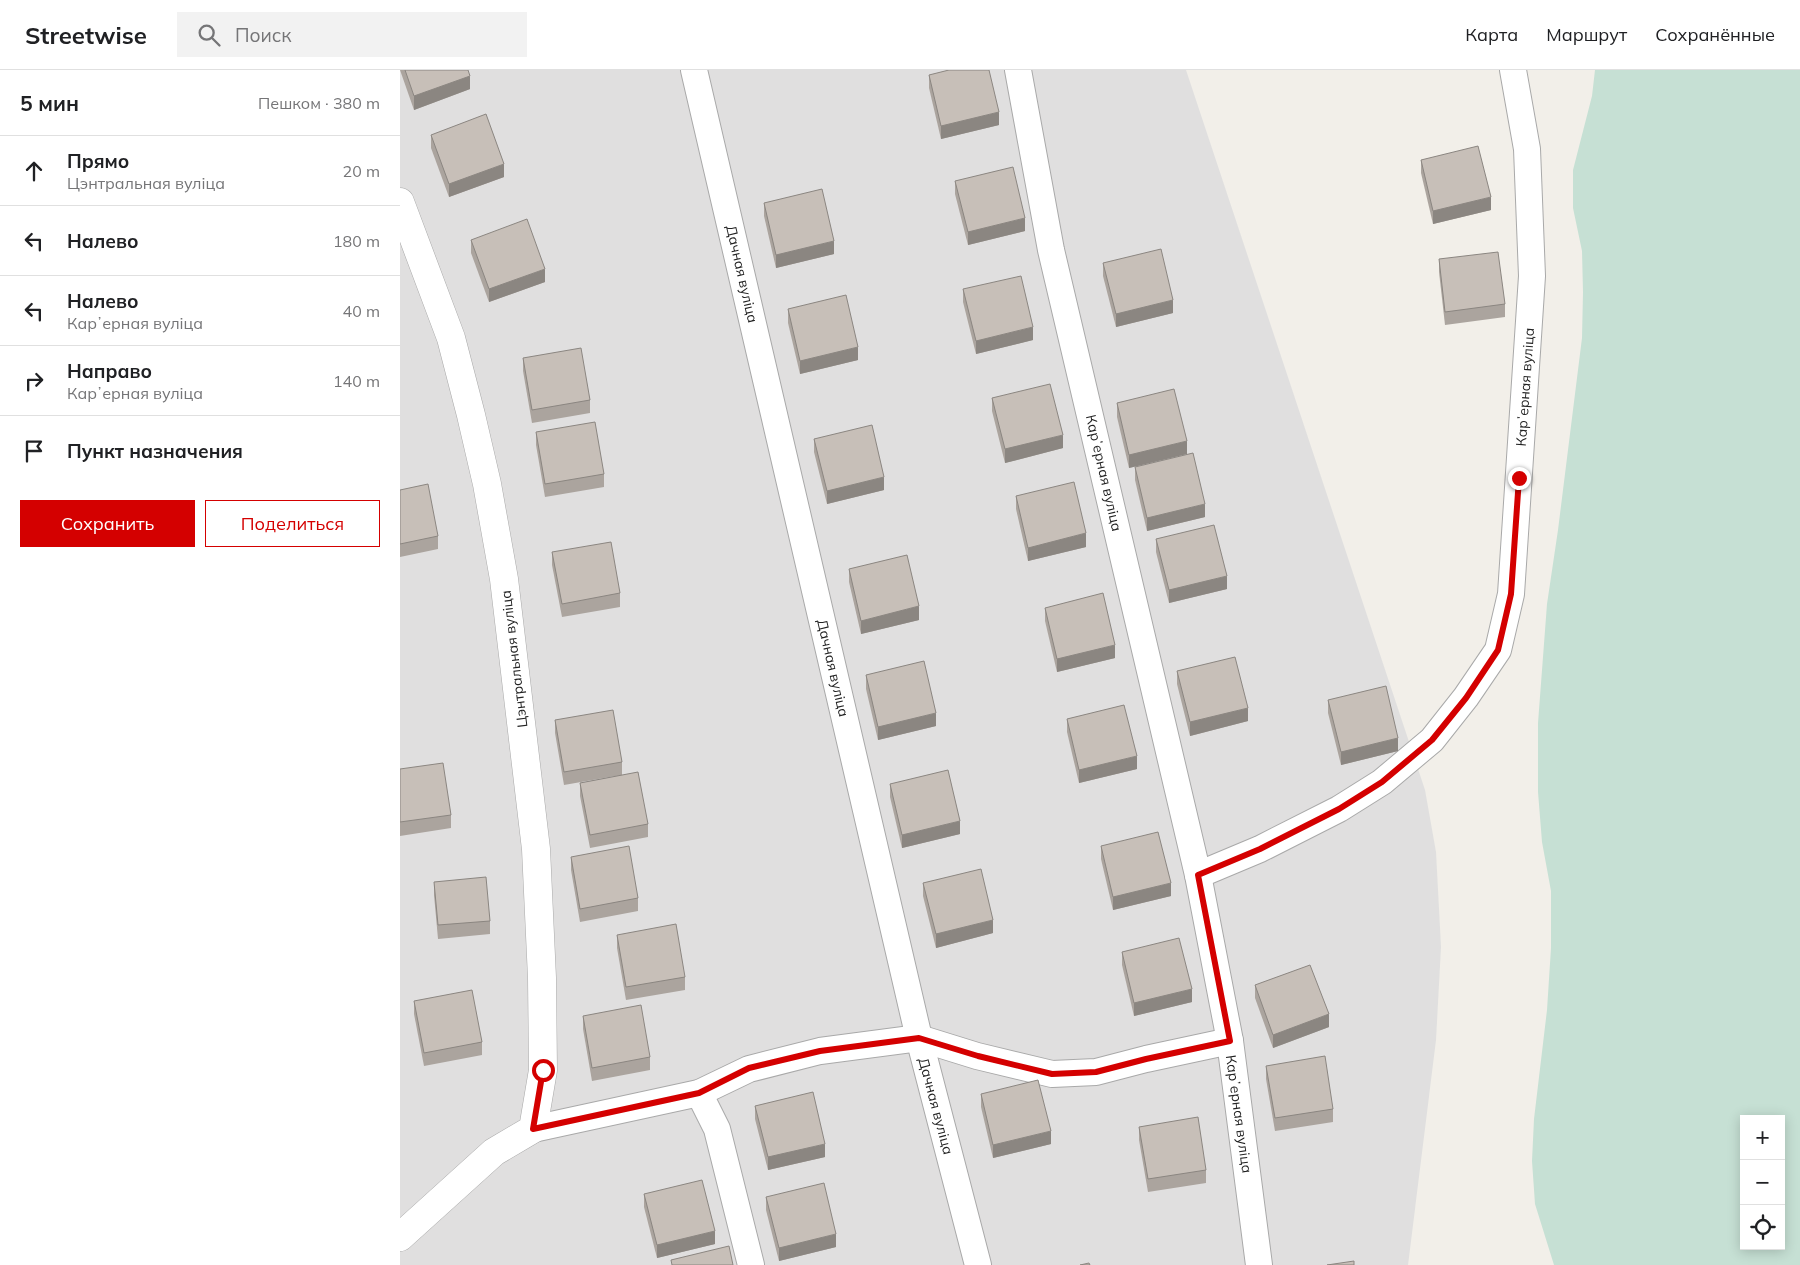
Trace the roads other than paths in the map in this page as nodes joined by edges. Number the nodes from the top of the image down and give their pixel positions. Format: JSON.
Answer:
{"nodes":[{"id":1,"x":694,"y":70,"type":"edge"},
{"id":2,"x":1018,"y":70,"type":"edge"},
{"id":3,"x":1513,"y":70,"type":"edge"},
{"id":4,"x":400,"y":202,"type":"edge"},
{"id":5,"x":1198,"y":875,"type":"junction"},
{"id":6,"x":919,"y":1038,"type":"junction"},
{"id":7,"x":1230,"y":1041,"type":"junction"},
{"id":8,"x":699,"y":1093,"type":"junction"},
{"id":9,"x":533,"y":1129,"type":"junction"},
{"id":10,"x":400,"y":1237,"type":"edge"},
{"id":11,"x":751,"y":1265,"type":"edge"},
{"id":12,"x":978,"y":1265,"type":"edge"},
{"id":13,"x":1259,"y":1265,"type":"edge"}],
"edges":[{"from":1,"to":6,"type":"street","name":"Дачная вуліца"},
{"from":2,"to":5,"type":"street","name":"Карʼерная вуліца"},
{"from":3,"to":5,"type":"street","name":"Карʼерная вуліца"},
{"from":4,"to":9,"type":"street","name":"Цэнтральная вуліца"},
{"from":5,"to":7,"type":"street","name":"Карʼерная вуліца"},
{"from":6,"to":7,"type":"street"},
{"from":6,"to":8,"type":"street"},
{"from":6,"to":12,"type":"street","name":"Дачная вуліца"},
{"from":7,"to":13,"type":"street","name":"Карʼерная вуліца"},
{"from":8,"to":9,"type":"street"},
{"from":8,"to":11,"type":"street"},
{"from":9,"to":10,"type":"street"}]}
